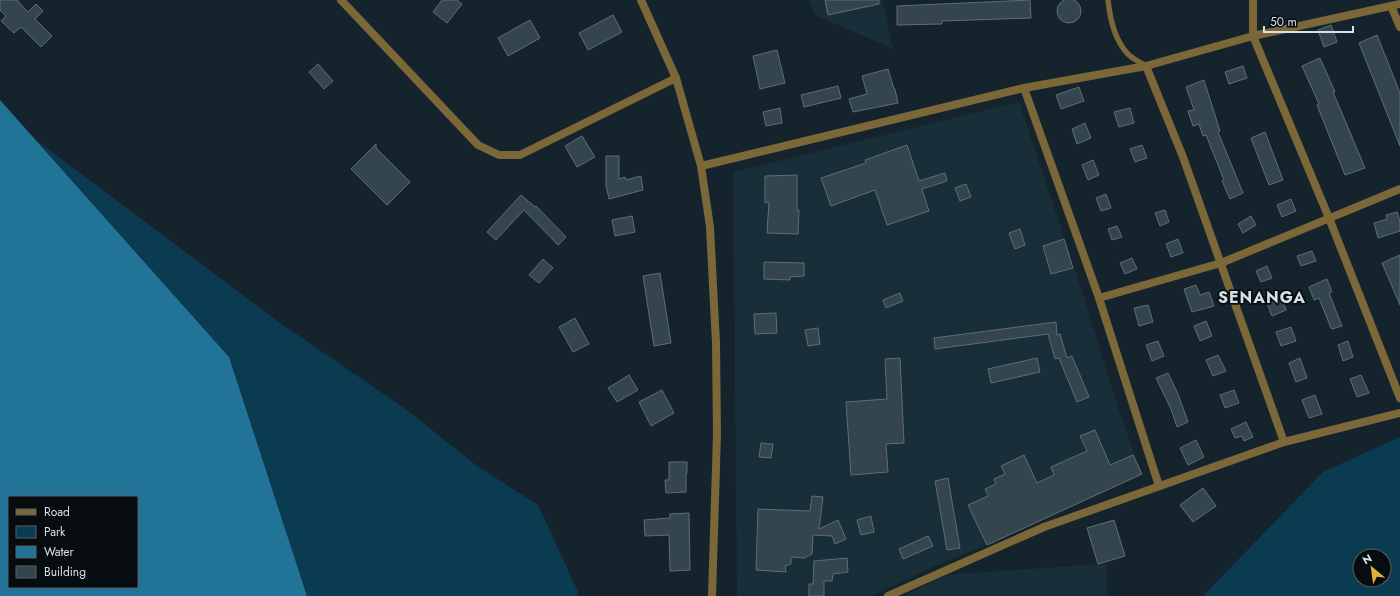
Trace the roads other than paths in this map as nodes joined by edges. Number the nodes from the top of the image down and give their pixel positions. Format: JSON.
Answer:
{"nodes":[{"id":1,"x":340,"y":0,"type":"edge"},
{"id":2,"x":641,"y":0,"type":"edge"},
{"id":3,"x":1108,"y":0,"type":"edge"},
{"id":4,"x":1253,"y":0,"type":"edge"},
{"id":5,"x":1400,"y":4,"type":"edge"},
{"id":6,"x":1391,"y":6,"type":"junction"},
{"id":7,"x":1400,"y":28,"type":"edge"},
{"id":8,"x":1253,"y":36,"type":"junction"},
{"id":9,"x":1146,"y":66,"type":"junction"},
{"id":10,"x":676,"y":78,"type":"junction"},
{"id":11,"x":1024,"y":88,"type":"junction"},
{"id":12,"x":701,"y":166,"type":"junction"},
{"id":13,"x":1400,"y":189,"type":"edge"},
{"id":14,"x":1329,"y":218,"type":"junction"},
{"id":15,"x":1221,"y":263,"type":"junction"},
{"id":16,"x":1099,"y":298,"type":"junction"},
{"id":17,"x":1400,"y":398,"type":"edge"},
{"id":18,"x":1400,"y":413,"type":"edge"},
{"id":19,"x":1284,"y":442,"type":"junction"},
{"id":20,"x":1158,"y":486,"type":"junction"},
{"id":21,"x":712,"y":596,"type":"edge"},
{"id":22,"x":888,"y":596,"type":"edge"}],
"edges":[{"from":1,"to":10,"type":"street"},
{"from":2,"to":10,"type":"street"},
{"from":3,"to":9,"type":"lane"},
{"from":4,"to":8,"type":"street"},
{"from":5,"to":6,"type":"street"},
{"from":6,"to":7,"type":"street"},
{"from":6,"to":8,"type":"street"},
{"from":8,"to":9,"type":"street"},
{"from":8,"to":14,"type":"street"},
{"from":9,"to":11,"type":"street"},
{"from":9,"to":15,"type":"street"},
{"from":10,"to":12,"type":"street"},
{"from":11,"to":12,"type":"street"},
{"from":11,"to":16,"type":"street"},
{"from":12,"to":21,"type":"street"},
{"from":13,"to":14,"type":"street"},
{"from":14,"to":15,"type":"street"},
{"from":14,"to":17,"type":"street"},
{"from":15,"to":16,"type":"street"},
{"from":15,"to":19,"type":"street"},
{"from":16,"to":20,"type":"street"},
{"from":18,"to":19,"type":"street"},
{"from":19,"to":20,"type":"street"},
{"from":20,"to":22,"type":"street"}]}
